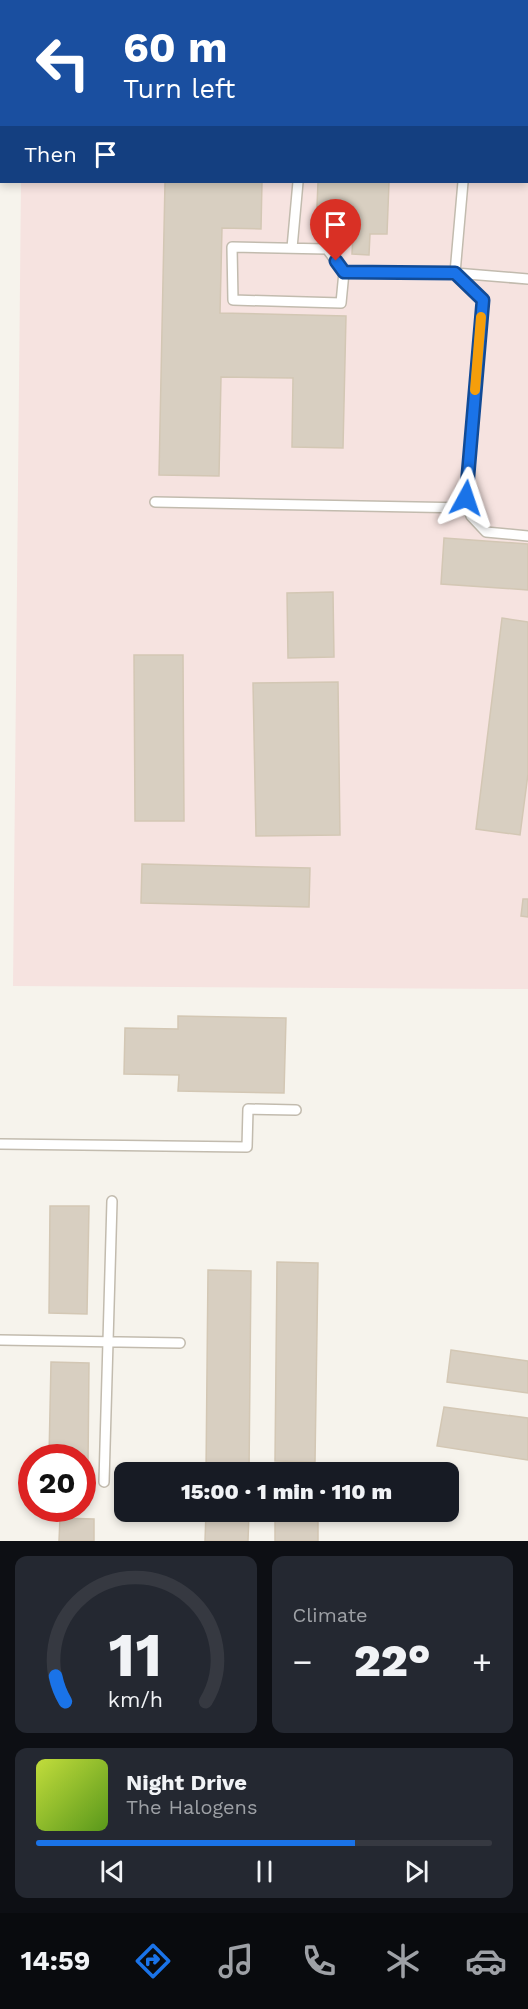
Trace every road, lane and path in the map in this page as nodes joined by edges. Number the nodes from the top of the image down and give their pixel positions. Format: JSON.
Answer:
{"nodes":[{"id":1,"x":298,"y":183,"type":"edge"},
{"id":2,"x":463,"y":183,"type":"edge"},
{"id":3,"x":292,"y":248,"type":"junction"},
{"id":4,"x":344,"y":272,"type":"junction"},
{"id":5,"x":455,"y":273,"type":"junction"},
{"id":6,"x":528,"y":279,"type":"edge"},
{"id":7,"x":155,"y":501,"type":"dead end"},
{"id":8,"x":469,"y":508,"type":"junction"},
{"id":9,"x":528,"y":536,"type":"edge"},
{"id":10,"x":296,"y":1110,"type":"dead end"},
{"id":11,"x":0,"y":1144,"type":"edge"},
{"id":12,"x":112,"y":1201,"type":"dead end"},
{"id":13,"x":0,"y":1340,"type":"edge"},
{"id":14,"x":108,"y":1342,"type":"junction"},
{"id":15,"x":180,"y":1343,"type":"dead end"},
{"id":16,"x":104,"y":1482,"type":"dead end"}],
"edges":[{"from":1,"to":3,"type":"lane"},
{"from":2,"to":5,"type":"lane"},
{"from":3,"to":4,"type":"lane"},
{"from":3,"to":4,"type":"lane"},
{"from":4,"to":5,"type":"lane"},
{"from":5,"to":6,"type":"lane"},
{"from":5,"to":8,"type":"lane"},
{"from":7,"to":8,"type":"lane"},
{"from":8,"to":9,"type":"lane"},
{"from":10,"to":11,"type":"lane"},
{"from":12,"to":14,"type":"lane"},
{"from":13,"to":14,"type":"lane"},
{"from":14,"to":15,"type":"lane"},
{"from":14,"to":16,"type":"lane"}]}
